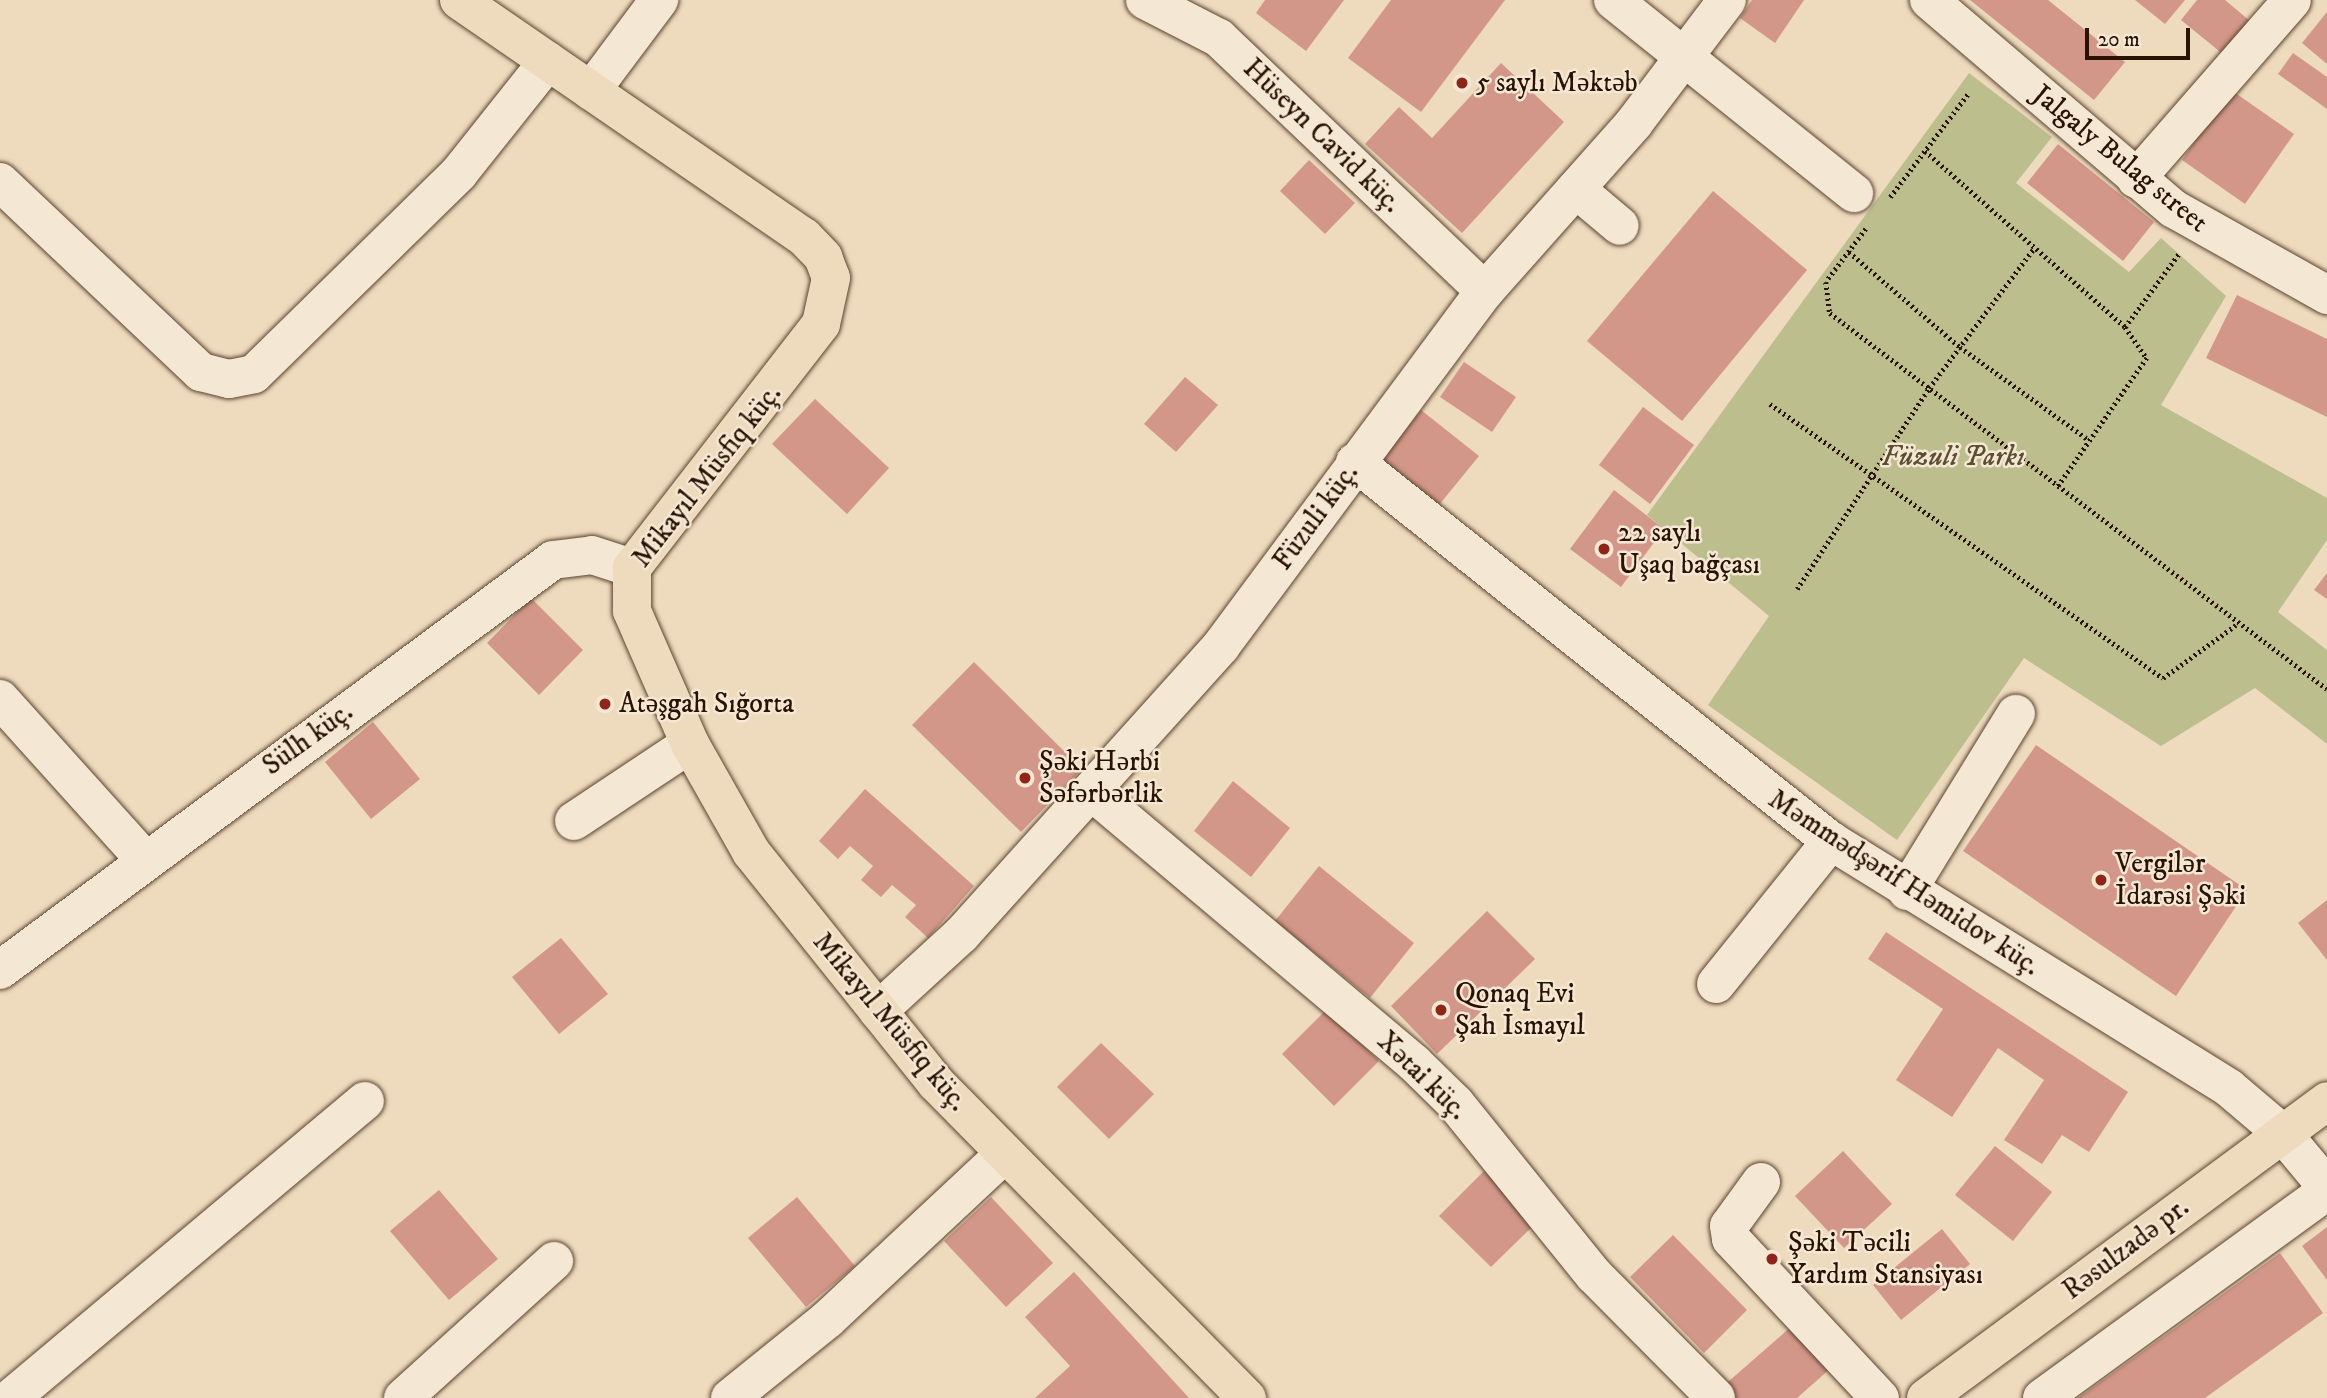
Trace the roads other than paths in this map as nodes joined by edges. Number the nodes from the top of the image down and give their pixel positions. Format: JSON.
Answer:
{"nodes":[{"id":1,"x":458,"y":0,"type":"edge"},
{"id":2,"x":659,"y":0,"type":"edge"},
{"id":3,"x":1145,"y":0,"type":"edge"},
{"id":4,"x":1612,"y":0,"type":"edge"},
{"id":5,"x":1727,"y":0,"type":"edge"},
{"id":6,"x":1929,"y":0,"type":"edge"},
{"id":7,"x":2292,"y":0,"type":"edge"},
{"id":8,"x":1685,"y":55,"type":"junction"},
{"id":9,"x":548,"y":61,"type":"junction"},
{"id":10,"x":591,"y":91,"type":"junction"},
{"id":11,"x":2136,"y":179,"type":"junction"},
{"id":12,"x":0,"y":182,"type":"edge"},
{"id":13,"x":1576,"y":189,"type":"junction"},
{"id":14,"x":1871,"y":205,"type":"road end"},
{"id":15,"x":1620,"y":226,"type":"dead end"},
{"id":16,"x":1485,"y":291,"type":"junction"},
{"id":17,"x":2327,"y":295,"type":"edge"},
{"id":18,"x":1355,"y":462,"type":"junction"},
{"id":19,"x":632,"y":568,"type":"junction"},
{"id":20,"x":0,"y":699,"type":"edge"},
{"id":21,"x":2016,"y":714,"type":"dead end"},
{"id":22,"x":690,"y":744,"type":"junction"},
{"id":23,"x":1091,"y":791,"type":"junction"},
{"id":24,"x":574,"y":821,"type":"dead end"},
{"id":25,"x":1831,"y":841,"type":"junction"},
{"id":26,"x":144,"y":859,"type":"junction"},
{"id":27,"x":1907,"y":891,"type":"junction"},
{"id":28,"x":0,"y":970,"type":"edge"},
{"id":29,"x":1716,"y":984,"type":"dead end"},
{"id":30,"x":878,"y":1011,"type":"junction"},
{"id":31,"x":365,"y":1101,"type":"dead end"},
{"id":32,"x":2327,"y":1101,"type":"edge"},
{"id":33,"x":2282,"y":1133,"type":"junction"},
{"id":34,"x":1003,"y":1155,"type":"junction"},
{"id":35,"x":1761,"y":1182,"type":"dead end"},
{"id":36,"x":2327,"y":1189,"type":"edge"},
{"id":37,"x":554,"y":1261,"type":"dead end"},
{"id":38,"x":1943,"y":1393,"type":"edge"},
{"id":39,"x":23,"y":1395,"type":"edge"},
{"id":40,"x":403,"y":1398,"type":"edge"},
{"id":41,"x":730,"y":1398,"type":"edge"},
{"id":42,"x":1247,"y":1398,"type":"edge"},
{"id":43,"x":1716,"y":1398,"type":"edge"},
{"id":44,"x":1880,"y":1398,"type":"edge"},
{"id":45,"x":2042,"y":1398,"type":"edge"}],
"edges":[{"from":1,"to":9,"type":"main road","name":"Mikayıl Müsfiq küç."},
{"from":2,"to":10,"type":"street"},
{"from":3,"to":16,"type":"street","name":"Hüseyn Cavid küç."},
{"from":4,"to":8,"type":"street"},
{"from":5,"to":8,"type":"street","name":"Füzuli küç."},
{"from":6,"to":11,"type":"street","name":"Jalgaly Bulag street"},
{"from":7,"to":11,"type":"street"},
{"from":8,"to":13,"type":"street","name":"Füzuli küç."},
{"from":8,"to":14,"type":"street"},
{"from":9,"to":10,"type":"main road","name":"Mikayıl Müsfiq küç."},
{"from":9,"to":12,"type":"street"},
{"from":10,"to":19,"type":"main road","name":"Mikayıl Müsfiq küç."},
{"from":11,"to":17,"type":"street","name":"Jalgaly Bulag street"},
{"from":13,"to":15,"type":"street"},
{"from":13,"to":16,"type":"street","name":"Füzuli küç."},
{"from":16,"to":18,"type":"street","name":"Füzuli küç."},
{"from":18,"to":23,"type":"street","name":"Füzuli küç."},
{"from":18,"to":25,"type":"street","name":"Məmmədşərif Həmidov küç."},
{"from":19,"to":22,"type":"main road","name":"Mikayıl Müsfiq küç."},
{"from":19,"to":26,"type":"street","name":"Sülh küç."},
{"from":20,"to":26,"type":"street"},
{"from":21,"to":27,"type":"street"},
{"from":22,"to":24,"type":"street"},
{"from":22,"to":30,"type":"main road","name":"Mikayıl Müsfiq küç."},
{"from":23,"to":30,"type":"street","name":"Füzuli küç."},
{"from":23,"to":43,"type":"street","name":"Xətai küç."},
{"from":25,"to":27,"type":"street","name":"Məmmədşərif Həmidov küç."},
{"from":25,"to":29,"type":"street"},
{"from":26,"to":28,"type":"street","name":"Sülh küç."},
{"from":27,"to":33,"type":"street","name":"Məmmədşərif Həmidov küç."},
{"from":30,"to":34,"type":"main road","name":"Mikayıl Müsfiq küç."},
{"from":31,"to":39,"type":"street"},
{"from":32,"to":33,"type":"main road","name":"Rəsulzadə pr."},
{"from":33,"to":36,"type":"street","name":"Məmmədşərif Həmidov küç."},
{"from":33,"to":38,"type":"main road","name":"Rəsulzadə pr."},
{"from":34,"to":41,"type":"street"},
{"from":34,"to":42,"type":"main road","name":"Mikayıl Müsfiq küç."},
{"from":35,"to":44,"type":"street"},
{"from":36,"to":45,"type":"street"},
{"from":37,"to":40,"type":"street"}]}
